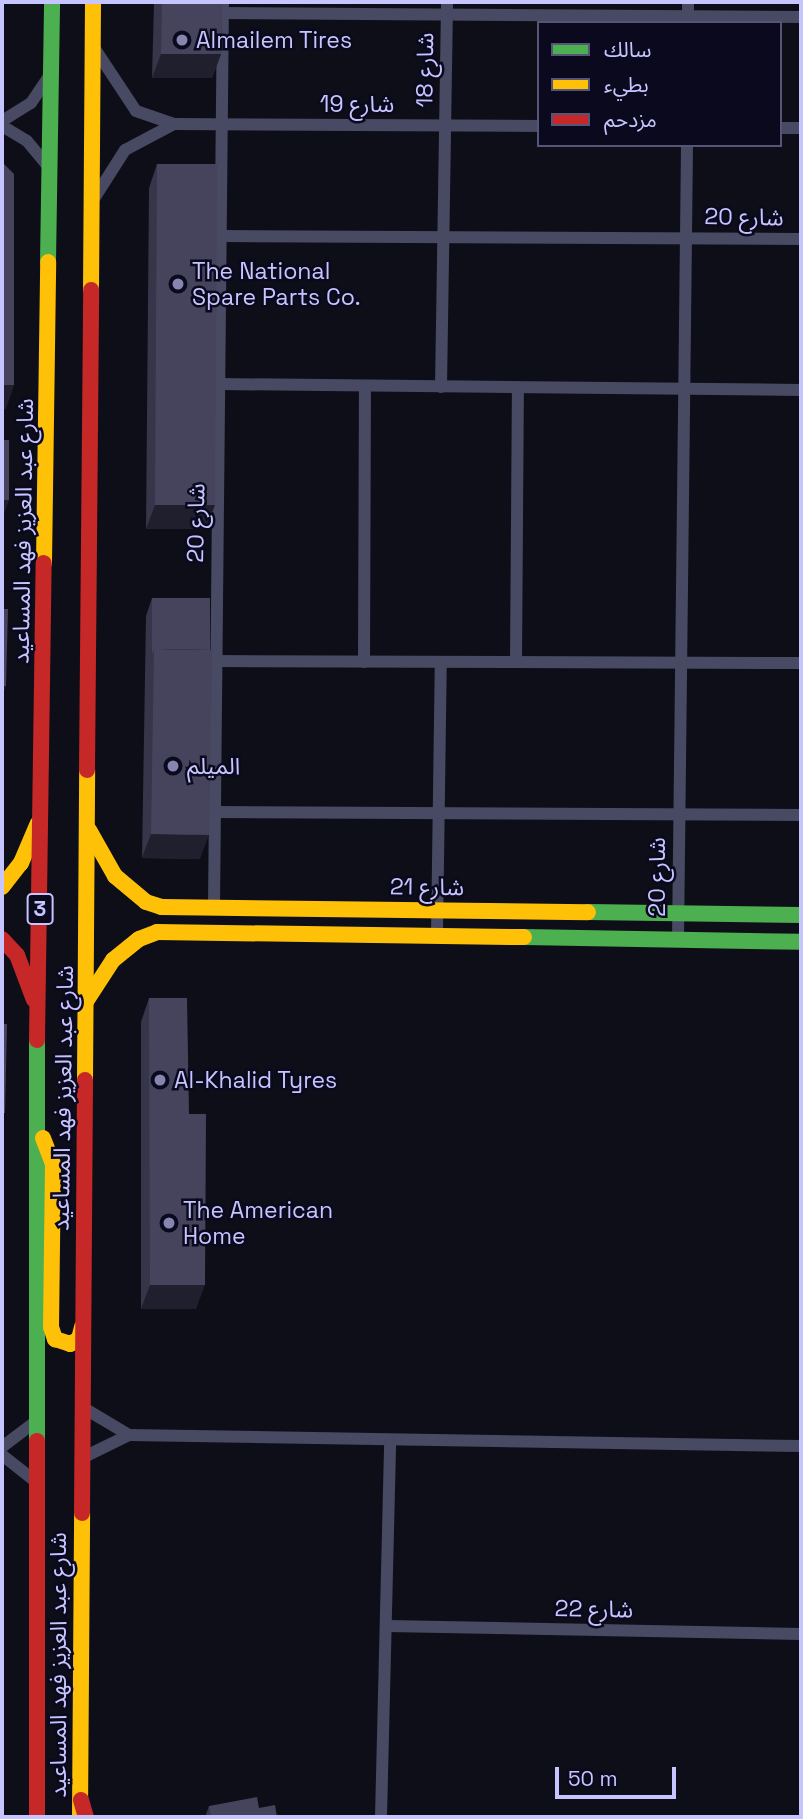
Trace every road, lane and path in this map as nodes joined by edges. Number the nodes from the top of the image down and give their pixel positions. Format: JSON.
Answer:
{"nodes":[{"id":1,"x":52,"y":2,"type":"edge"},
{"id":2,"x":93,"y":2,"type":"edge"},
{"id":3,"x":223,"y":8,"type":"edge"},
{"id":4,"x":447,"y":8,"type":"edge"},
{"id":5,"x":688,"y":13,"type":"edge"},
{"id":6,"x":801,"y":17,"type":"edge"},
{"id":7,"x":92,"y":46,"type":"junction"},
{"id":8,"x":52,"y":72,"type":"junction"},
{"id":9,"x":2,"y":124,"type":"edge"},
{"id":10,"x":174,"y":124,"type":"junction"},
{"id":11,"x":222,"y":124,"type":"junction"},
{"id":12,"x":445,"y":126,"type":"junction"},
{"id":13,"x":537,"y":126,"type":"edge"},
{"id":14,"x":782,"y":128,"type":"edge"},
{"id":15,"x":801,"y":128,"type":"edge"},
{"id":16,"x":687,"y":147,"type":"edge"},
{"id":17,"x":51,"y":170,"type":"junction"},
{"id":18,"x":92,"y":201,"type":"junction"},
{"id":19,"x":220,"y":236,"type":"junction"},
{"id":20,"x":443,"y":237,"type":"junction"},
{"id":21,"x":686,"y":237,"type":"junction"},
{"id":22,"x":801,"y":239,"type":"edge"},
{"id":23,"x":219,"y":384,"type":"junction"},
{"id":24,"x":365,"y":386,"type":"junction"},
{"id":25,"x":441,"y":387,"type":"junction"},
{"id":26,"x":518,"y":388,"type":"junction"},
{"id":27,"x":684,"y":388,"type":"junction"},
{"id":28,"x":801,"y":390,"type":"edge"},
{"id":29,"x":216,"y":661,"type":"junction"},
{"id":30,"x":680,"y":661,"type":"junction"},
{"id":31,"x":364,"y":662,"type":"junction"},
{"id":32,"x":441,"y":662,"type":"junction"},
{"id":33,"x":516,"y":662,"type":"junction"},
{"id":34,"x":801,"y":663,"type":"edge"},
{"id":35,"x":441,"y":810,"type":"junction"},
{"id":36,"x":214,"y":812,"type":"junction"},
{"id":37,"x":678,"y":813,"type":"junction"},
{"id":38,"x":42,"y":814,"type":"junction"},
{"id":39,"x":801,"y":815,"type":"edge"},
{"id":40,"x":89,"y":830,"type":"junction"},
{"id":41,"x":2,"y":887,"type":"edge"},
{"id":42,"x":214,"y":906,"type":"junction"},
{"id":43,"x":439,"y":910,"type":"junction"},
{"id":44,"x":678,"y":914,"type":"junction"},
{"id":45,"x":801,"y":915,"type":"edge"},
{"id":46,"x":437,"y":934,"type":"junction"},
{"id":47,"x":2,"y":939,"type":"edge"},
{"id":48,"x":678,"y":940,"type":"junction"},
{"id":49,"x":801,"y":942,"type":"edge"},
{"id":50,"x":88,"y":1000,"type":"junction"},
{"id":51,"x":37,"y":1007,"type":"junction"},
{"id":52,"x":38,"y":1126,"type":"junction"},
{"id":53,"x":82,"y":1327,"type":"junction"},
{"id":54,"x":82,"y":1407,"type":"junction"},
{"id":55,"x":35,"y":1422,"type":"junction"},
{"id":56,"x":129,"y":1435,"type":"junction"},
{"id":57,"x":390,"y":1442,"type":"junction"},
{"id":58,"x":801,"y":1446,"type":"edge"},
{"id":59,"x":2,"y":1447,"type":"edge"},
{"id":60,"x":2,"y":1455,"type":"edge"},
{"id":61,"x":82,"y":1458,"type":"junction"},
{"id":62,"x":35,"y":1481,"type":"junction"},
{"id":63,"x":387,"y":1626,"type":"junction"},
{"id":64,"x":801,"y":1634,"type":"edge"},
{"id":65,"x":38,"y":1794,"type":"junction"},
{"id":66,"x":81,"y":1800,"type":"junction"},
{"id":67,"x":31,"y":1817,"type":"edge"},
{"id":68,"x":37,"y":1817,"type":"edge"},
{"id":69,"x":80,"y":1817,"type":"edge"},
{"id":70,"x":86,"y":1817,"type":"edge"},
{"id":71,"x":381,"y":1817,"type":"edge"}],
"edges":[{"from":1,"to":8,"type":"main road","name":"شارع عبد العزيز فهد المساعيد","number":"3"},
{"from":2,"to":7,"type":"main road","name":"شارع عبد العزيز فهد المساعيد"},
{"from":3,"to":4,"type":"street","name":"شارع 18"},
{"from":3,"to":11,"type":"street","name":"شارع 18"},
{"from":4,"to":5,"type":"street","name":"شارع 18"},
{"from":4,"to":12,"type":"street","name":"شارع 18"},
{"from":5,"to":6,"type":"street","name":"شارع 18"},
{"from":7,"to":10,"type":"street","name":"شارع 19"},
{"from":7,"to":18,"type":"main road","name":"شارع عبد العزيز فهد المساعيد"},
{"from":8,"to":9,"type":"street"},
{"from":8,"to":17,"type":"main road","name":"شارع عبد العزيز فهد المساعيد","number":"3"},
{"from":9,"to":17,"type":"street"},
{"from":10,"to":11,"type":"street","name":"شارع 19"},
{"from":10,"to":18,"type":"street","name":"شارع 19"},
{"from":11,"to":12,"type":"street","name":"شارع 19"},
{"from":11,"to":19,"type":"street","name":"شارع 20"},
{"from":12,"to":13,"type":"street","name":"شارع 19"},
{"from":12,"to":20,"type":"street"},
{"from":14,"to":15,"type":"street"},
{"from":16,"to":21,"type":"street","name":"شارع 20"},
{"from":17,"to":38,"type":"main road","name":"شارع عبد العزيز فهد المساعيد","number":"3"},
{"from":18,"to":40,"type":"main road","name":"شارع عبد العزيز فهد المساعيد"},
{"from":19,"to":20,"type":"street","name":"شارع 20"},
{"from":19,"to":23,"type":"street","name":"شارع 20"},
{"from":20,"to":21,"type":"street","name":"شارع 20"},
{"from":20,"to":25,"type":"street"},
{"from":21,"to":22,"type":"street","name":"شارع 20"},
{"from":21,"to":27,"type":"street","name":"شارع 20"},
{"from":23,"to":24,"type":"street"},
{"from":23,"to":29,"type":"street","name":"شارع 20"},
{"from":24,"to":25,"type":"street"},
{"from":24,"to":31,"type":"street"},
{"from":25,"to":26,"type":"street"},
{"from":26,"to":27,"type":"street"},
{"from":26,"to":33,"type":"street"},
{"from":27,"to":28,"type":"street"},
{"from":27,"to":30,"type":"street","name":"شارع 20"},
{"from":29,"to":31,"type":"street"},
{"from":29,"to":36,"type":"street","name":"شارع 20"},
{"from":30,"to":33,"type":"street"},
{"from":30,"to":34,"type":"street"},
{"from":30,"to":37,"type":"street","name":"شارع 20"},
{"from":31,"to":32,"type":"street"},
{"from":32,"to":33,"type":"street"},
{"from":32,"to":35,"type":"street"},
{"from":35,"to":36,"type":"street","name":"شارع 20"},
{"from":35,"to":37,"type":"street","name":"شارع 20"},
{"from":35,"to":43,"type":"street"},
{"from":36,"to":42,"type":"street","name":"شارع 20"},
{"from":37,"to":39,"type":"street","name":"شارع 20"},
{"from":37,"to":44,"type":"street","name":"شارع 20"},
{"from":38,"to":41,"type":"main road"},
{"from":38,"to":51,"type":"main road","name":"شارع عبد العزيز فهد المساعيد","number":"3"},
{"from":40,"to":42,"type":"main road","name":"شارع 21"},
{"from":40,"to":50,"type":"main road","name":"شارع عبد العزيز فهد المساعيد"},
{"from":42,"to":43,"type":"main road","name":"شارع 21"},
{"from":43,"to":44,"type":"main road","name":"شارع 21"},
{"from":43,"to":46,"type":"street"},
{"from":44,"to":45,"type":"main road","name":"شارع 21"},
{"from":44,"to":48,"type":"street","name":"شارع 20"},
{"from":46,"to":48,"type":"main road","name":"شارع 21"},
{"from":46,"to":50,"type":"main road","name":"شارع 21"},
{"from":47,"to":51,"type":"main road"},
{"from":48,"to":49,"type":"main road","name":"شارع 21"},
{"from":50,"to":53,"type":"main road","name":"شارع عبد العزيز فهد المساعيد"},
{"from":51,"to":52,"type":"main road","name":"شارع عبد العزيز فهد المساعيد","number":"3"},
{"from":52,"to":53,"type":"main road"},
{"from":52,"to":55,"type":"main road","name":"شارع عبد العزيز فهد المساعيد","number":"3"},
{"from":53,"to":54,"type":"main road","name":"شارع عبد العزيز فهد المساعيد"},
{"from":54,"to":56,"type":"street"},
{"from":54,"to":61,"type":"main road","name":"شارع عبد العزيز فهد المساعيد"},
{"from":55,"to":59,"type":"street"},
{"from":55,"to":62,"type":"main road","name":"شارع عبد العزيز فهد المساعيد","number":"3"},
{"from":56,"to":57,"type":"street"},
{"from":56,"to":61,"type":"street"},
{"from":57,"to":58,"type":"street"},
{"from":57,"to":63,"type":"street"},
{"from":60,"to":62,"type":"street"},
{"from":61,"to":66,"type":"main road","name":"شارع عبد العزيز فهد المساعيد"},
{"from":62,"to":65,"type":"main road","name":"شارع عبد العزيز فهد المساعيد","number":"3"},
{"from":63,"to":64,"type":"street","name":"شارع 22"},
{"from":63,"to":71,"type":"street"},
{"from":65,"to":67,"type":"main road"},
{"from":65,"to":68,"type":"main road","name":"شارع عبد العزيز فهد المساعيد","number":"3"},
{"from":66,"to":69,"type":"main road","name":"شارع عبد العزيز فهد المساعيد"},
{"from":66,"to":70,"type":"main road"}]}
